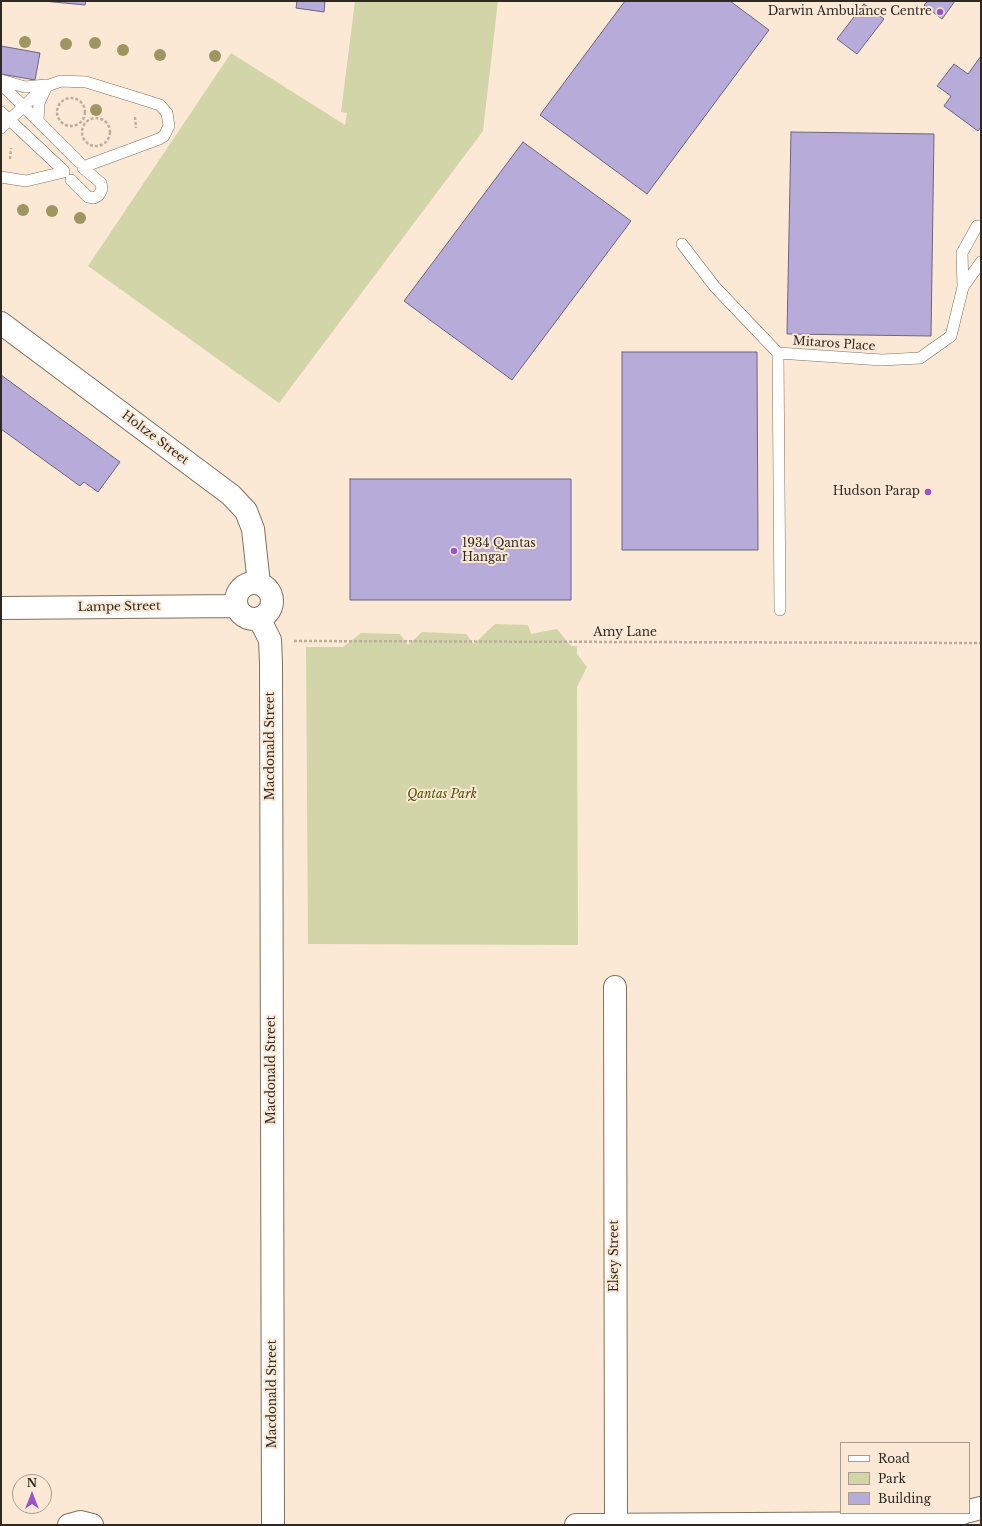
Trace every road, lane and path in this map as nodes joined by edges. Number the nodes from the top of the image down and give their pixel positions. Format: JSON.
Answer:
{"nodes":[{"id":1,"x":1,"y":80,"type":"edge"},
{"id":2,"x":1,"y":84,"type":"edge"},
{"id":3,"x":47,"y":85,"type":"junction"},
{"id":4,"x":24,"y":106,"type":"junction"},
{"id":5,"x":1,"y":112,"type":"edge"},
{"id":6,"x":10,"y":120,"type":"junction"},
{"id":7,"x":82,"y":120,"type":"junction"},
{"id":8,"x":38,"y":121,"type":"junction"},
{"id":9,"x":86,"y":123,"type":"junction"},
{"id":10,"x":1,"y":128,"type":"edge"},
{"id":11,"x":82,"y":166,"type":"junction"},
{"id":12,"x":67,"y":174,"type":"junction"},
{"id":13,"x":1,"y":177,"type":"edge"},
{"id":14,"x":981,"y":226,"type":"edge"},
{"id":15,"x":682,"y":244,"type":"dead end"},
{"id":16,"x":981,"y":262,"type":"edge"},
{"id":17,"x":963,"y":286,"type":"junction"},
{"id":18,"x":1,"y":323,"type":"edge"},
{"id":19,"x":778,"y":353,"type":"junction"},
{"id":20,"x":259,"y":584,"type":"junction"},
{"id":21,"x":236,"y":606,"type":"junction"},
{"id":22,"x":1,"y":608,"type":"edge"},
{"id":23,"x":780,"y":610,"type":"dead end"},
{"id":24,"x":259,"y":618,"type":"junction"},
{"id":25,"x":270,"y":640,"type":"junction"},
{"id":26,"x":981,"y":642,"type":"edge"},
{"id":27,"x":614,"y":987,"type":"dead end"},
{"id":28,"x":981,"y":1508,"type":"edge"},
{"id":29,"x":970,"y":1511,"type":"edge"},
{"id":30,"x":960,"y":1514,"type":"edge"},
{"id":31,"x":616,"y":1524,"type":"edge"},
{"id":32,"x":928,"y":1524,"type":"edge"},
{"id":33,"x":69,"y":1525,"type":"edge"},
{"id":34,"x":92,"y":1525,"type":"edge"},
{"id":35,"x":274,"y":1525,"type":"edge"},
{"id":36,"x":576,"y":1525,"type":"edge"}],
"edges":[{"from":1,"to":3,"type":"lane"},
{"from":2,"to":4,"type":"lane"},
{"from":3,"to":4,"type":"lane"},
{"from":3,"to":8,"type":"lane"},
{"from":3,"to":11,"type":"lane"},
{"from":4,"to":6,"type":"lane"},
{"from":4,"to":8,"type":"lane"},
{"from":5,"to":6,"type":"lane"},
{"from":6,"to":10,"type":"lane"},
{"from":6,"to":12,"type":"lane"},
{"from":7,"to":7,"type":"path"},
{"from":7,"to":9,"type":"path"},
{"from":8,"to":11,"type":"lane"},
{"from":9,"to":9,"type":"path"},
{"from":11,"to":12,"type":"lane"},
{"from":11,"to":12,"type":"lane"},
{"from":11,"to":12,"type":"lane"},
{"from":12,"to":13,"type":"lane"},
{"from":14,"to":17,"type":"lane","name":"Mitaros Place"},
{"from":15,"to":19,"type":"lane","name":"Mitaros Place"},
{"from":16,"to":17,"type":"lane","name":"Mitaros Place"},
{"from":17,"to":19,"type":"lane","name":"Mitaros Place"},
{"from":18,"to":20,"type":"street","name":"Holtze Street"},
{"from":19,"to":23,"type":"lane"},
{"from":20,"to":21,"type":"street"},
{"from":20,"to":24,"type":"street"},
{"from":21,"to":22,"type":"street","name":"Lampe Street"},
{"from":21,"to":24,"type":"street"},
{"from":24,"to":25,"type":"street","name":"Macdonald Street"},
{"from":25,"to":26,"type":"path","name":"Amy Lane"},
{"from":25,"to":35,"type":"street","name":"Macdonald Street"},
{"from":27,"to":31,"type":"street","name":"Elsey Street"},
{"from":28,"to":29,"type":"street"},
{"from":30,"to":32,"type":"street"},
{"from":31,"to":32,"type":"street"},
{"from":31,"to":36,"type":"street"},
{"from":33,"to":34,"type":"street"}]}
